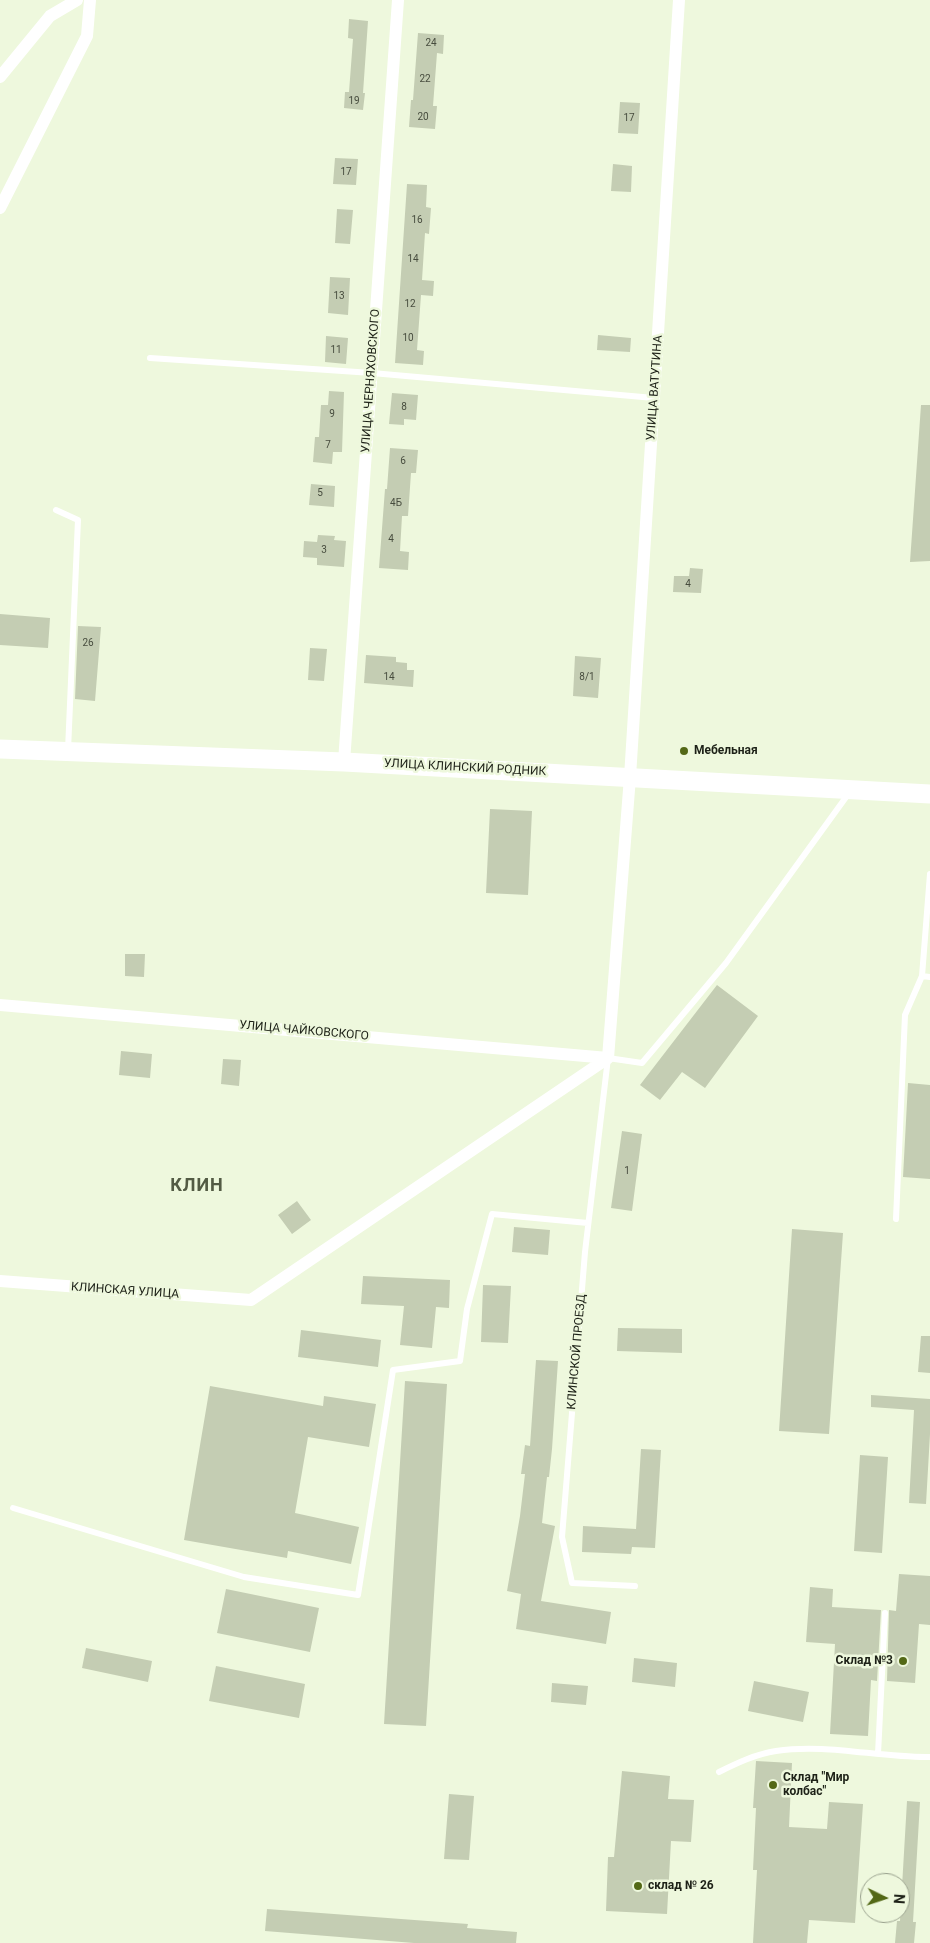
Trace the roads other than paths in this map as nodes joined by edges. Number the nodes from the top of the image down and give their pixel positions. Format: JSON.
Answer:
{"nodes":[{"id":1,"x":77,"y":0,"type":"edge"},
{"id":2,"x":90,"y":0,"type":"edge"},
{"id":3,"x":398,"y":0,"type":"edge"},
{"id":4,"x":679,"y":0,"type":"edge"},
{"id":5,"x":0,"y":77,"type":"edge"},
{"id":6,"x":0,"y":208,"type":"edge"},
{"id":7,"x":150,"y":358,"type":"dead end"},
{"id":8,"x":372,"y":373,"type":"junction"},
{"id":9,"x":654,"y":398,"type":"junction"},
{"id":10,"x":56,"y":510,"type":"dead end"},
{"id":11,"x":0,"y":749,"type":"edge"},
{"id":12,"x":68,"y":751,"type":"junction"},
{"id":13,"x":344,"y":762,"type":"junction"},
{"id":14,"x":630,"y":777,"type":"junction"},
{"id":15,"x":851,"y":790,"type":"junction"},
{"id":16,"x":930,"y":794,"type":"edge"},
{"id":17,"x":930,"y":874,"type":"edge"},
{"id":18,"x":922,"y":976,"type":"junction"},
{"id":19,"x":930,"y":977,"type":"edge"},
{"id":20,"x":0,"y":1005,"type":"edge"},
{"id":21,"x":608,"y":1058,"type":"junction"},
{"id":22,"x":896,"y":1218,"type":"dead end"},
{"id":23,"x":588,"y":1222,"type":"junction"},
{"id":24,"x":0,"y":1281,"type":"edge"},
{"id":25,"x":13,"y":1508,"type":"dead end"},
{"id":26,"x":635,"y":1586,"type":"dead end"},
{"id":27,"x":885,"y":1613,"type":"dead end"},
{"id":28,"x":878,"y":1754,"type":"junction"},
{"id":29,"x":930,"y":1757,"type":"edge"},
{"id":30,"x":719,"y":1772,"type":"dead end"}],
"edges":[{"from":1,"to":5,"type":"street"},
{"from":2,"to":6,"type":"street"},
{"from":3,"to":8,"type":"street","name":"УЛИЦА ЧЕРНЯХОВСКОГО"},
{"from":4,"to":9,"type":"street","name":"УЛИЦА ВАТУТИНА"},
{"from":7,"to":8,"type":"lane"},
{"from":8,"to":9,"type":"lane"},
{"from":8,"to":13,"type":"street","name":"УЛИЦА ЧЕРНЯХОВСКОГО"},
{"from":9,"to":14,"type":"street","name":"УЛИЦА ВАТУТИНА"},
{"from":10,"to":12,"type":"lane"},
{"from":11,"to":12,"type":"main road","name":"УЛИЦА КЛИНСКИЙ РОДНИК"},
{"from":12,"to":13,"type":"main road","name":"УЛИЦА КЛИНСКИЙ РОДНИК"},
{"from":13,"to":14,"type":"main road","name":"УЛИЦА КЛИНСКИЙ РОДНИК"},
{"from":14,"to":15,"type":"main road","name":"УЛИЦА КЛИНСКИЙ РОДНИК"},
{"from":14,"to":21,"type":"street","name":"УЛИЦА ВАТУТИНА"},
{"from":15,"to":16,"type":"main road","name":"УЛИЦА КЛИНСКИЙ РОДНИК"},
{"from":15,"to":21,"type":"lane"},
{"from":17,"to":18,"type":"lane"},
{"from":18,"to":19,"type":"lane"},
{"from":18,"to":22,"type":"lane"},
{"from":20,"to":21,"type":"street","name":"УЛИЦА ЧАЙКОВСКОГО"},
{"from":21,"to":23,"type":"lane","name":"КЛИНСКОЙ ПРОЕЗД"},
{"from":21,"to":24,"type":"street","name":"КЛИНСКАЯ УЛИЦА"},
{"from":23,"to":25,"type":"lane"},
{"from":23,"to":26,"type":"lane","name":"КЛИНСКОЙ ПРОЕЗД"},
{"from":27,"to":28,"type":"lane"},
{"from":28,"to":29,"type":"lane"},
{"from":28,"to":30,"type":"lane"}]}
